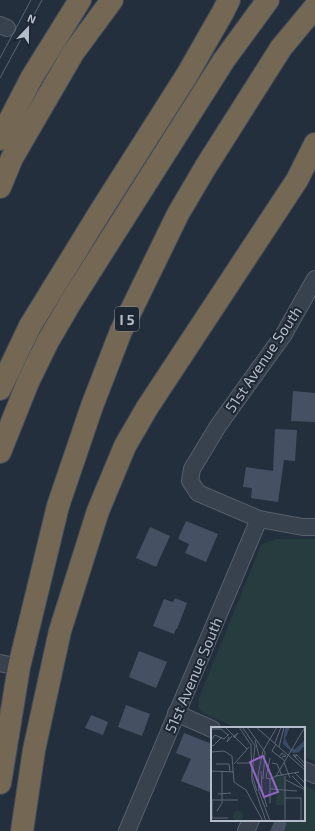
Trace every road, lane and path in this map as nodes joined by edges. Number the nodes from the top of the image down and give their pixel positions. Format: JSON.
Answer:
{"nodes":[{"id":1,"x":80,"y":0,"type":"edge"},
{"id":2,"x":112,"y":0,"type":"edge"},
{"id":3,"x":229,"y":0,"type":"edge"},
{"id":4,"x":268,"y":0,"type":"edge"},
{"id":5,"x":315,"y":7,"type":"edge"},
{"id":6,"x":0,"y":139,"type":"edge"},
{"id":7,"x":315,"y":144,"type":"edge"},
{"id":8,"x":0,"y":187,"type":"edge"},
{"id":9,"x":315,"y":280,"type":"edge"},
{"id":10,"x":0,"y":389,"type":"edge"},
{"id":11,"x":0,"y":452,"type":"edge"},
{"id":12,"x":259,"y":519,"type":"junction"},
{"id":13,"x":315,"y":527,"type":"edge"},
{"id":14,"x":10,"y":665,"type":"edge"},
{"id":15,"x":176,"y":713,"type":"junction"},
{"id":16,"x":211,"y":729,"type":"edge"},
{"id":17,"x":305,"y":770,"type":"edge"},
{"id":18,"x":315,"y":775,"type":"edge"},
{"id":19,"x":0,"y":783,"type":"edge"},
{"id":20,"x":250,"y":821,"type":"edge"},
{"id":21,"x":22,"y":831,"type":"edge"},
{"id":22,"x":127,"y":831,"type":"edge"},
{"id":23,"x":246,"y":831,"type":"edge"}],
"edges":[{"from":1,"to":6,"type":"highway"},
{"from":2,"to":8,"type":"highway"},
{"from":3,"to":10,"type":"highway"},
{"from":4,"to":11,"type":"highway"},
{"from":5,"to":14,"type":"highway","number":"I 5"},
{"from":7,"to":21,"type":"highway"},
{"from":9,"to":12,"type":"street","name":"51st Avenue South"},
{"from":12,"to":13,"type":"street"},
{"from":12,"to":15,"type":"street","name":"51st Avenue South"},
{"from":14,"to":19,"type":"highway","number":"I 5"},
{"from":15,"to":16,"type":"street"},
{"from":15,"to":22,"type":"street","name":"51st Avenue South"},
{"from":17,"to":18,"type":"street"},
{"from":20,"to":23,"type":"street"}]}
